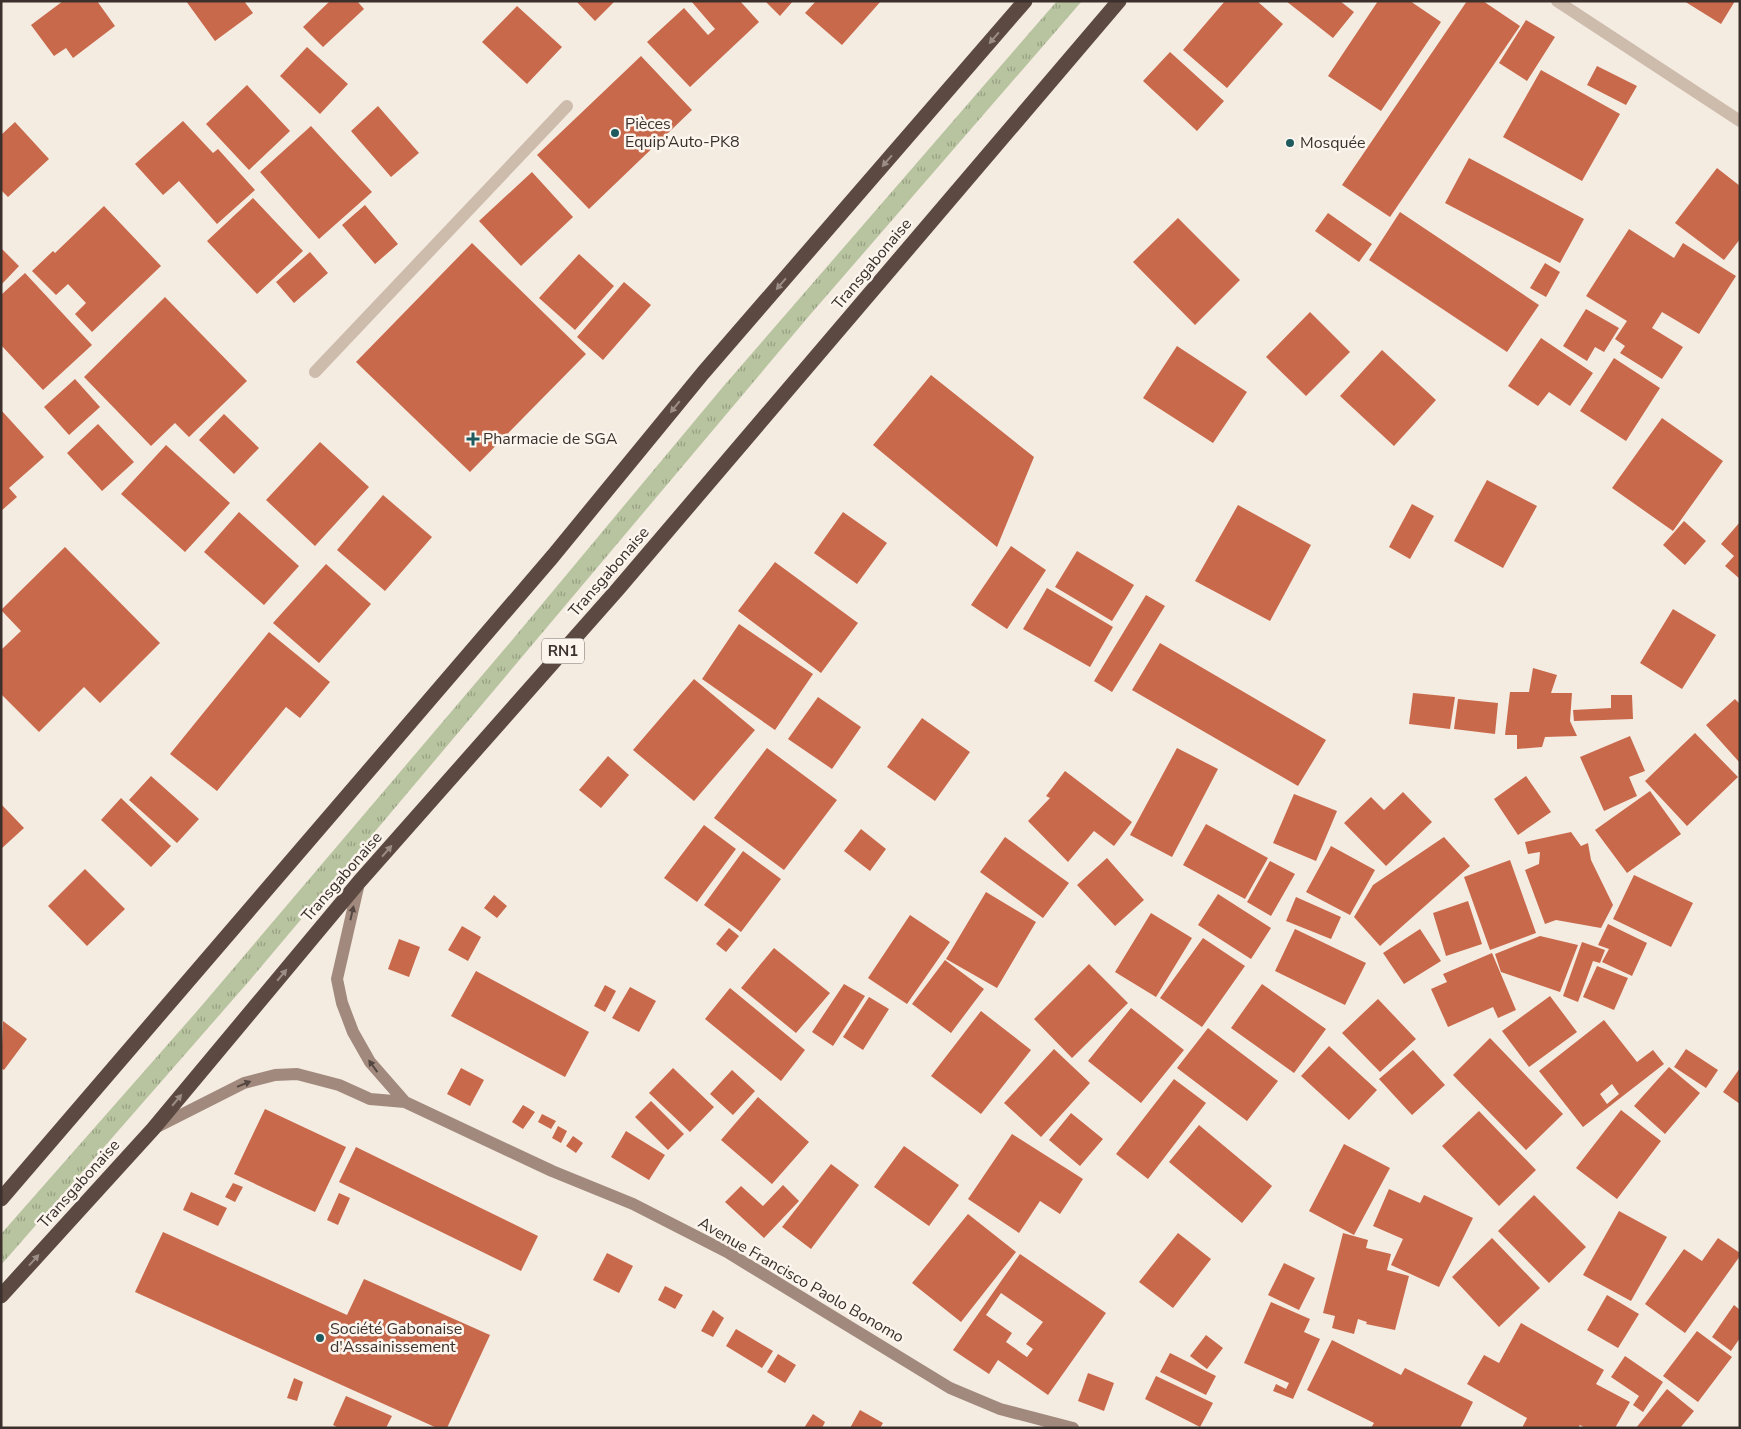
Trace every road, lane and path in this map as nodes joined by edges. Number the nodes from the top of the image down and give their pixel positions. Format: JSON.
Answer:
{"nodes":[{"id":1,"x":1025,"y":1,"type":"edge"},
{"id":2,"x":1119,"y":1,"type":"edge"},
{"id":3,"x":1556,"y":1,"type":"edge"},
{"id":4,"x":566,"y":106,"type":"dead end"},
{"id":5,"x":1740,"y":121,"type":"edge"},
{"id":6,"x":315,"y":372,"type":"dead end"},
{"id":7,"x":359,"y":882,"type":"junction"},
{"id":8,"x":405,"y":1102,"type":"junction"},
{"id":9,"x":153,"y":1129,"type":"junction"},
{"id":10,"x":1,"y":1199,"type":"edge"},
{"id":11,"x":1,"y":1296,"type":"edge"},
{"id":12,"x":1073,"y":1428,"type":"edge"}],
"edges":[{"from":1,"to":10,"type":"highway","one_way":true},
{"from":7,"to":2,"type":"highway","name":"Transgabonaise","number":"RN1","one_way":true},
{"from":3,"to":5,"type":"street"},
{"from":4,"to":6,"type":"street"},
{"from":8,"to":7,"type":"street","one_way":true},
{"from":9,"to":7,"type":"highway","name":"Transgabonaise","number":"RN1","one_way":true},
{"from":9,"to":8,"type":"street","one_way":true},
{"from":8,"to":12,"type":"street","name":"Avenue Francisco Paolo Bonomo"},
{"from":11,"to":9,"type":"highway","name":"Transgabonaise","number":"RN1","one_way":true}]}
